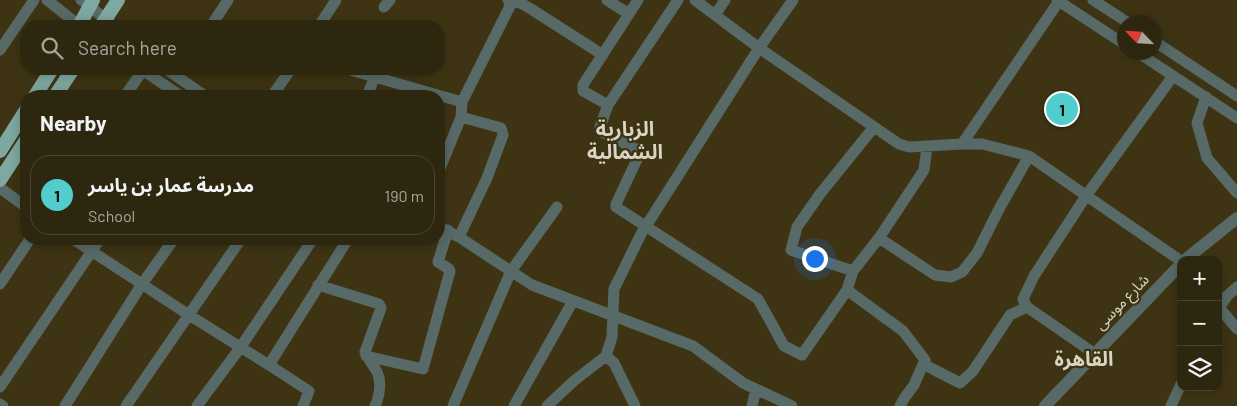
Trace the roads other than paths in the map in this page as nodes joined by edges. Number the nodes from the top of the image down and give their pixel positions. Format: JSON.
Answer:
{"nodes":[{"id":1,"x":34,"y":0,"type":"edge"},
{"id":2,"x":47,"y":0,"type":"edge"},
{"id":3,"x":118,"y":0,"type":"edge"},
{"id":4,"x":228,"y":0,"type":"edge"},
{"id":5,"x":607,"y":0,"type":"edge"},
{"id":6,"x":638,"y":0,"type":"edge"},
{"id":7,"x":678,"y":0,"type":"edge"},
{"id":8,"x":695,"y":0,"type":"edge"},
{"id":9,"x":725,"y":0,"type":"edge"},
{"id":10,"x":793,"y":0,"type":"edge"},
{"id":11,"x":1093,"y":0,"type":"edge"},
{"id":12,"x":335,"y":1,"type":"edge"},
{"id":13,"x":1058,"y":1,"type":"edge"},
{"id":14,"x":88,"y":2,"type":"edge"},
{"id":15,"x":509,"y":2,"type":"edge"},
{"id":16,"x":629,"y":14,"type":"junction"},
{"id":17,"x":715,"y":15,"type":"junction"},
{"id":18,"x":1117,"y":16,"type":"edge"},
{"id":19,"x":20,"y":20,"type":"edge"},
{"id":20,"x":72,"y":20,"type":"edge"},
{"id":21,"x":82,"y":20,"type":"edge"},
{"id":22,"x":103,"y":20,"type":"edge"},
{"id":23,"x":108,"y":20,"type":"edge"},
{"id":24,"x":215,"y":20,"type":"edge"},
{"id":25,"x":323,"y":20,"type":"edge"},
{"id":26,"x":20,"y":21,"type":"edge"},
{"id":27,"x":1117,"y":39,"type":"edge"},
{"id":28,"x":1162,"y":46,"type":"edge"},
{"id":29,"x":759,"y":48,"type":"junction"},
{"id":30,"x":0,"y":50,"type":"edge"},
{"id":31,"x":603,"y":54,"type":"junction"},
{"id":32,"x":1149,"y":60,"type":"edge"},
{"id":33,"x":48,"y":75,"type":"edge"},
{"id":34,"x":69,"y":75,"type":"edge"},
{"id":35,"x":138,"y":75,"type":"edge"},
{"id":36,"x":151,"y":75,"type":"edge"},
{"id":37,"x":182,"y":75,"type":"edge"},
{"id":38,"x":286,"y":75,"type":"edge"},
{"id":39,"x":371,"y":75,"type":"edge"},
{"id":40,"x":375,"y":76,"type":"junction"},
{"id":41,"x":1173,"y":76,"type":"junction"},
{"id":42,"x":39,"y":90,"type":"edge"},
{"id":43,"x":59,"y":90,"type":"edge"},
{"id":44,"x":129,"y":90,"type":"edge"},
{"id":45,"x":172,"y":90,"type":"edge"},
{"id":46,"x":198,"y":90,"type":"edge"},
{"id":47,"x":276,"y":90,"type":"edge"},
{"id":48,"x":369,"y":90,"type":"edge"},
{"id":49,"x":422,"y":90,"type":"edge"},
{"id":50,"x":1237,"y":96,"type":"edge"},
{"id":51,"x":445,"y":97,"type":"edge"},
{"id":52,"x":1206,"y":97,"type":"junction"},
{"id":53,"x":462,"y":102,"type":"junction"},
{"id":54,"x":608,"y":105,"type":"junction"},
{"id":55,"x":461,"y":117,"type":"junction"},
{"id":56,"x":1237,"y":118,"type":"edge"},
{"id":57,"x":20,"y":119,"type":"edge"},
{"id":58,"x":874,"y":127,"type":"junction"},
{"id":59,"x":962,"y":144,"type":"junction"},
{"id":60,"x":927,"y":146,"type":"junction"},
{"id":61,"x":20,"y":149,"type":"edge"},
{"id":62,"x":0,"y":151,"type":"edge"},
{"id":63,"x":445,"y":156,"type":"edge"},
{"id":64,"x":1030,"y":156,"type":"junction"},
{"id":65,"x":0,"y":180,"type":"edge"},
{"id":66,"x":0,"y":188,"type":"edge"},
{"id":67,"x":1237,"y":193,"type":"edge"},
{"id":68,"x":1086,"y":196,"type":"junction"},
{"id":69,"x":20,"y":203,"type":"edge"},
{"id":70,"x":557,"y":207,"type":"dead end"},
{"id":71,"x":1237,"y":218,"type":"edge"},
{"id":72,"x":646,"y":226,"type":"junction"},
{"id":73,"x":445,"y":229,"type":"edge"},
{"id":74,"x":459,"y":237,"type":"junction"},
{"id":75,"x":879,"y":238,"type":"junction"},
{"id":76,"x":26,"y":245,"type":"edge"},
{"id":77,"x":82,"y":245,"type":"edge"},
{"id":78,"x":96,"y":245,"type":"edge"},
{"id":79,"x":170,"y":245,"type":"edge"},
{"id":80,"x":237,"y":245,"type":"edge"},
{"id":81,"x":309,"y":245,"type":"edge"},
{"id":82,"x":344,"y":245,"type":"edge"},
{"id":83,"x":440,"y":245,"type":"edge"},
{"id":84,"x":92,"y":252,"type":"junction"},
{"id":85,"x":1190,"y":256,"type":"edge"},
{"id":86,"x":1177,"y":260,"type":"edge"},
{"id":87,"x":1177,"y":267,"type":"edge"},
{"id":88,"x":511,"y":271,"type":"junction"},
{"id":89,"x":853,"y":271,"type":"junction"},
{"id":90,"x":0,"y":284,"type":"edge"},
{"id":91,"x":142,"y":284,"type":"junction"},
{"id":92,"x":318,"y":285,"type":"junction"},
{"id":93,"x":1237,"y":286,"type":"edge"},
{"id":94,"x":847,"y":290,"type":"junction"},
{"id":95,"x":573,"y":300,"type":"junction"},
{"id":96,"x":1222,"y":304,"type":"edge"},
{"id":97,"x":1027,"y":307,"type":"junction"},
{"id":98,"x":1222,"y":312,"type":"edge"},
{"id":99,"x":188,"y":315,"type":"junction"},
{"id":100,"x":612,"y":315,"type":"junction"},
{"id":101,"x":1237,"y":329,"type":"edge"},
{"id":102,"x":240,"y":348,"type":"junction"},
{"id":103,"x":1095,"y":354,"type":"junction"},
{"id":104,"x":366,"y":356,"type":"junction"},
{"id":105,"x":606,"y":356,"type":"junction"},
{"id":106,"x":923,"y":364,"type":"junction"},
{"id":107,"x":269,"y":365,"type":"junction"},
{"id":108,"x":0,"y":387,"type":"edge"},
{"id":109,"x":756,"y":389,"type":"junction"},
{"id":110,"x":1178,"y":391,"type":"edge"},
{"id":111,"x":65,"y":406,"type":"edge"},
{"id":112,"x":126,"y":406,"type":"edge"},
{"id":113,"x":197,"y":406,"type":"edge"},
{"id":114,"x":303,"y":406,"type":"edge"},
{"id":115,"x":375,"y":406,"type":"edge"},
{"id":116,"x":453,"y":406,"type":"edge"},
{"id":117,"x":514,"y":406,"type":"edge"},
{"id":118,"x":547,"y":406,"type":"edge"},
{"id":119,"x":635,"y":406,"type":"edge"},
{"id":120,"x":752,"y":406,"type":"edge"},
{"id":121,"x":792,"y":406,"type":"edge"},
{"id":122,"x":900,"y":406,"type":"edge"},
{"id":123,"x":1046,"y":406,"type":"edge"},
{"id":124,"x":1171,"y":406,"type":"edge"}],
"edges":[{"from":1,"to":19,"type":"street"},
{"from":2,"to":20,"type":"street"},
{"from":3,"to":23,"type":"highway"},
{"from":4,"to":24,"type":"street"},
{"from":5,"to":16,"type":"street"},
{"from":6,"to":16,"type":"street"},
{"from":7,"to":54,"type":"street"},
{"from":8,"to":17,"type":"street"},
{"from":9,"to":17,"type":"street"},
{"from":10,"to":29,"type":"street"},
{"from":11,"to":18,"type":"street"},
{"from":12,"to":25,"type":"street"},
{"from":13,"to":27,"type":"street"},
{"from":13,"to":59,"type":"street"},
{"from":14,"to":21,"type":"highway"},
{"from":14,"to":22,"type":"street"},
{"from":15,"to":31,"type":"street"},
{"from":15,"to":53,"type":"street"},
{"from":16,"to":31,"type":"street"},
{"from":17,"to":29,"type":"street"},
{"from":26,"to":30,"type":"street"},
{"from":28,"to":50,"type":"street"},
{"from":29,"to":58,"type":"street"},
{"from":29,"to":72,"type":"street"},
{"from":31,"to":54,"type":"street"},
{"from":32,"to":41,"type":"street"},
{"from":33,"to":42,"type":"highway"},
{"from":34,"to":43,"type":"highway"},
{"from":35,"to":44,"type":"street"},
{"from":36,"to":45,"type":"street"},
{"from":37,"to":46,"type":"street"},
{"from":38,"to":47,"type":"street"},
{"from":39,"to":40,"type":"street"},
{"from":40,"to":48,"type":"street"},
{"from":40,"to":49,"type":"street"},
{"from":41,"to":52,"type":"street"},
{"from":41,"to":68,"type":"street"},
{"from":51,"to":53,"type":"street"},
{"from":52,"to":56,"type":"street"},
{"from":52,"to":67,"type":"street"},
{"from":53,"to":55,"type":"street"},
{"from":54,"to":72,"type":"street"},
{"from":55,"to":63,"type":"street"},
{"from":55,"to":74,"type":"street"},
{"from":57,"to":62,"type":"highway"},
{"from":58,"to":60,"type":"street"},
{"from":58,"to":89,"type":"street"},
{"from":59,"to":60,"type":"street"},
{"from":59,"to":64,"type":"street"},
{"from":60,"to":75,"type":"street"},
{"from":61,"to":65,"type":"highway"},
{"from":64,"to":68,"type":"street"},
{"from":64,"to":75,"type":"street"},
{"from":66,"to":69,"type":"street"},
{"from":68,"to":86,"type":"street"},
{"from":68,"to":97,"type":"street"},
{"from":70,"to":88,"type":"street"},
{"from":71,"to":85,"type":"street"},
{"from":72,"to":94,"type":"street"},
{"from":72,"to":100,"type":"street"},
{"from":73,"to":74,"type":"street"},
{"from":74,"to":88,"type":"street"},
{"from":75,"to":89,"type":"street"},
{"from":76,"to":90,"type":"street"},
{"from":77,"to":84,"type":"street"},
{"from":78,"to":84,"type":"street"},
{"from":79,"to":91,"type":"street"},
{"from":80,"to":99,"type":"street"},
{"from":81,"to":102,"type":"street"},
{"from":82,"to":92,"type":"street"},
{"from":83,"to":104,"type":"street"},
{"from":84,"to":91,"type":"street"},
{"from":84,"to":108,"type":"street"},
{"from":87,"to":103,"type":"street","name":"شارع موسى"},
{"from":88,"to":95,"type":"street"},
{"from":88,"to":116,"type":"street"},
{"from":89,"to":94,"type":"street"},
{"from":91,"to":99,"type":"street"},
{"from":91,"to":111,"type":"street"},
{"from":92,"to":104,"type":"street"},
{"from":92,"to":107,"type":"street"},
{"from":93,"to":96,"type":"street"},
{"from":94,"to":106,"type":"street"},
{"from":95,"to":100,"type":"street"},
{"from":95,"to":117,"type":"street"},
{"from":97,"to":103,"type":"street"},
{"from":97,"to":106,"type":"street"},
{"from":98,"to":101,"type":"street"},
{"from":99,"to":102,"type":"street"},
{"from":99,"to":112,"type":"street"},
{"from":100,"to":105,"type":"street"},
{"from":100,"to":109,"type":"street"},
{"from":102,"to":107,"type":"street"},
{"from":102,"to":113,"type":"street"},
{"from":103,"to":123,"type":"street","name":"شارع موسى"},
{"from":104,"to":115,"type":"street"},
{"from":105,"to":118,"type":"street"},
{"from":105,"to":119,"type":"street"},
{"from":106,"to":122,"type":"street"},
{"from":107,"to":114,"type":"street"},
{"from":109,"to":120,"type":"street"},
{"from":109,"to":121,"type":"street"},
{"from":110,"to":124,"type":"street"}]}
